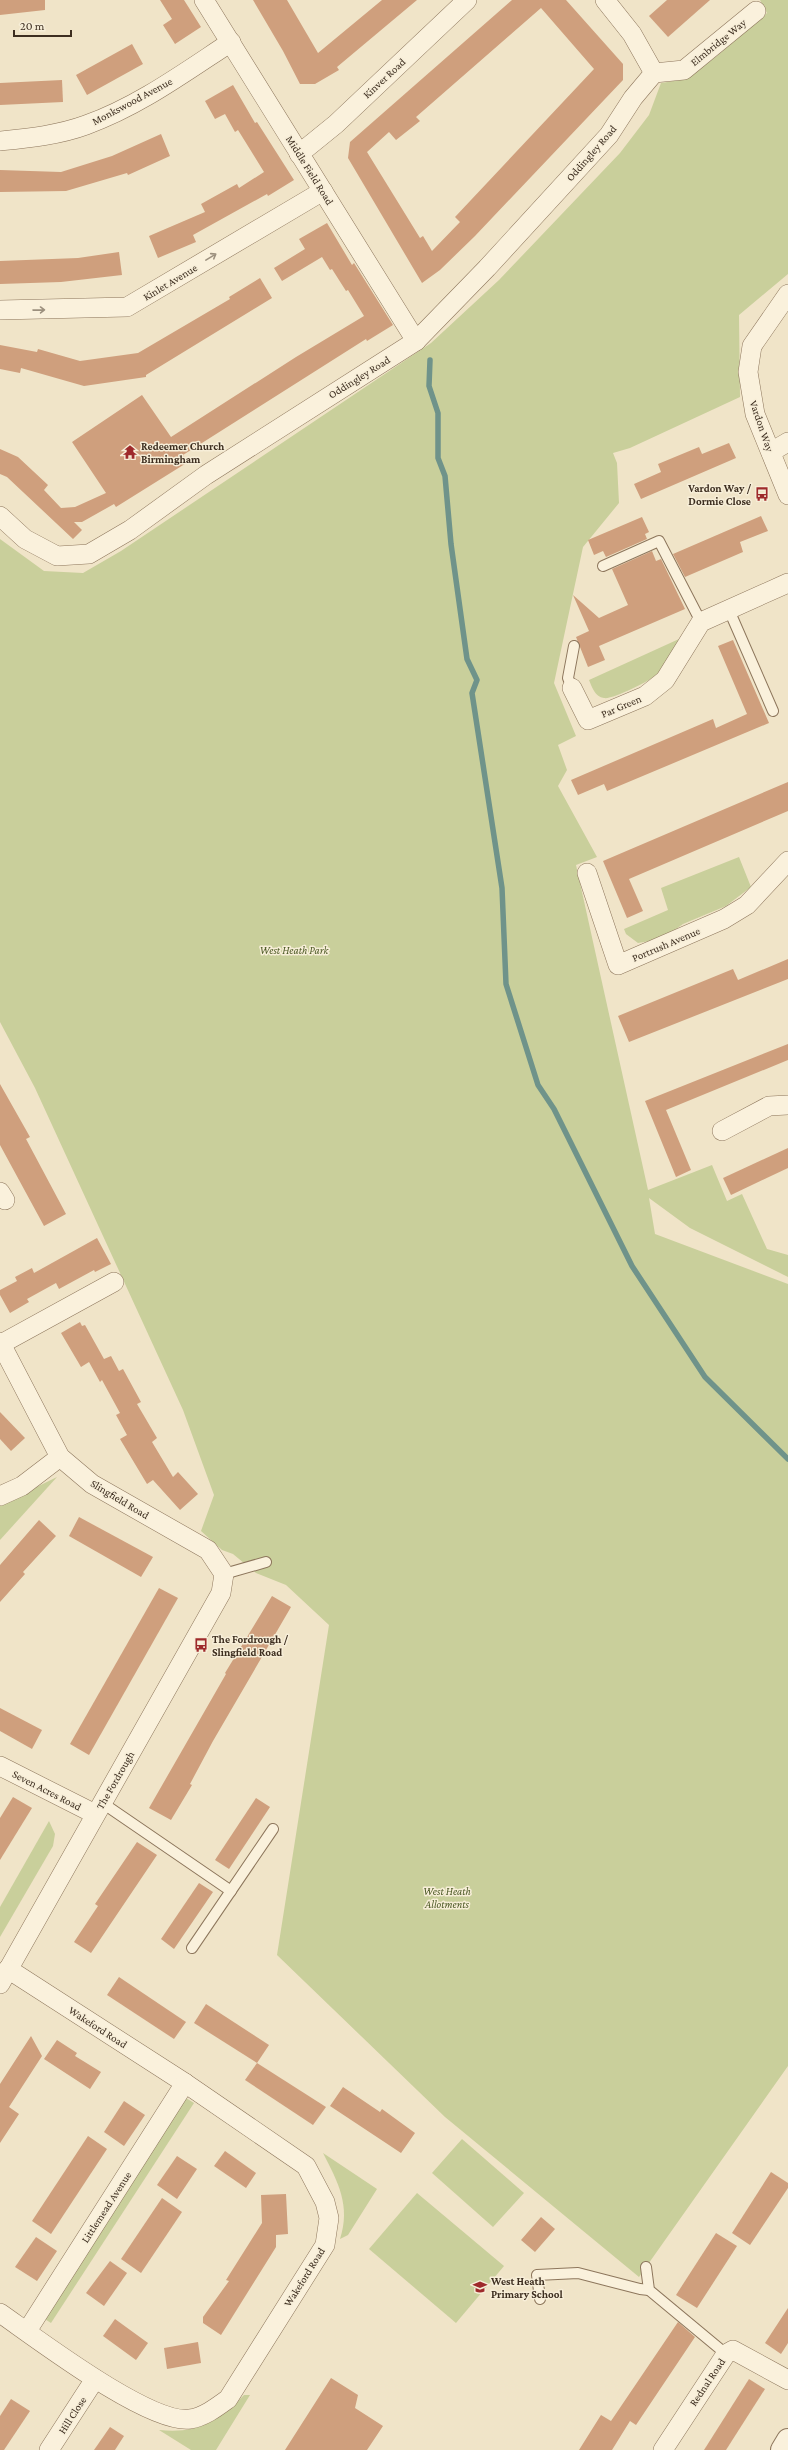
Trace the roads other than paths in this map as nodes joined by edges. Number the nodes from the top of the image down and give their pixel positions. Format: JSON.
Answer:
{"nodes":[{"id":1,"x":204,"y":0,"type":"edge"},
{"id":2,"x":467,"y":0,"type":"edge"},
{"id":3,"x":605,"y":0,"type":"edge"},
{"id":4,"x":756,"y":11,"type":"dead end"},
{"id":5,"x":231,"y":42,"type":"junction"},
{"id":6,"x":654,"y":73,"type":"junction"},
{"id":7,"x":0,"y":141,"type":"edge"},
{"id":8,"x":299,"y":154,"type":"junction"},
{"id":9,"x":323,"y":191,"type":"junction"},
{"id":10,"x":788,"y":294,"type":"edge"},
{"id":11,"x":0,"y":310,"type":"edge"},
{"id":12,"x":416,"y":341,"type":"junction"},
{"id":13,"x":788,"y":442,"type":"edge"},
{"id":14,"x":771,"y":452,"type":"junction"},
{"id":15,"x":788,"y":494,"type":"edge"},
{"id":16,"x":0,"y":516,"type":"edge"},
{"id":17,"x":603,"y":566,"type":"dead end"},
{"id":18,"x":788,"y":583,"type":"edge"},
{"id":19,"x":729,"y":610,"type":"junction"},
{"id":20,"x":701,"y":622,"type":"junction"},
{"id":21,"x":574,"y":646,"type":"dead end"},
{"id":22,"x":572,"y":688,"type":"joint"},
{"id":23,"x":773,"y":711,"type":"dead end"},
{"id":24,"x":788,"y":861,"type":"edge"},
{"id":25,"x":587,"y":873,"type":"dead end"},
{"id":26,"x":788,"y":1105,"type":"edge"},
{"id":27,"x":722,"y":1131,"type":"dead end"},
{"id":28,"x":114,"y":1282,"type":"dead end"},
{"id":29,"x":0,"y":1343,"type":"edge"},
{"id":30,"x":60,"y":1457,"type":"junction"},
{"id":31,"x":0,"y":1496,"type":"edge"},
{"id":32,"x":266,"y":1562,"type":"dead end"},
{"id":33,"x":224,"y":1574,"type":"junction"},
{"id":34,"x":0,"y":1766,"type":"edge"},
{"id":35,"x":98,"y":1808,"type":"junction"},
{"id":36,"x":274,"y":1829,"type":"dead end"},
{"id":37,"x":230,"y":1891,"type":"junction"},
{"id":38,"x":192,"y":1948,"type":"dead end"},
{"id":39,"x":4,"y":1976,"type":"edge"},
{"id":40,"x":185,"y":2083,"type":"junction"},
{"id":41,"x":646,"y":2267,"type":"dead end"},
{"id":42,"x":649,"y":2290,"type":"junction"},
{"id":43,"x":540,"y":2299,"type":"dead end"},
{"id":44,"x":0,"y":2312,"type":"edge"},
{"id":45,"x":27,"y":2332,"type":"junction"},
{"id":46,"x":726,"y":2354,"type":"junction"},
{"id":47,"x":95,"y":2379,"type":"junction"},
{"id":48,"x":788,"y":2380,"type":"edge"},
{"id":49,"x":788,"y":2440,"type":"edge"},
{"id":50,"x":49,"y":2450,"type":"edge"},
{"id":51,"x":663,"y":2450,"type":"edge"},
{"id":52,"x":782,"y":2450,"type":"edge"}],
"edges":[{"from":1,"to":5,"type":"street","name":"Middle Field Road"},
{"from":2,"to":8,"type":"street","name":"Kinver Road"},
{"from":3,"to":6,"type":"street"},
{"from":4,"to":6,"type":"street","name":"Elmbridge Way"},
{"from":5,"to":7,"type":"street","name":"Monkswood Avenue"},
{"from":5,"to":8,"type":"street","name":"Middle Field Road"},
{"from":6,"to":12,"type":"street","name":"Oddingley Road"},
{"from":8,"to":9,"type":"street","name":"Middle Field Road"},
{"from":11,"to":9,"type":"street","name":"Kinlet Avenue","one_way":true},
{"from":9,"to":12,"type":"street","name":"Middle Field Road"},
{"from":10,"to":14,"type":"street","name":"Vardon Way"},
{"from":12,"to":16,"type":"street","name":"Oddingley Road"},
{"from":13,"to":14,"type":"street"},
{"from":14,"to":15,"type":"street","name":"Vardon Way"},
{"from":17,"to":20,"type":"lane"},
{"from":18,"to":19,"type":"street"},
{"from":19,"to":20,"type":"street"},
{"from":19,"to":23,"type":"lane"},
{"from":20,"to":22,"type":"street","name":"Par Green"},
{"from":21,"to":22,"type":"lane"},
{"from":24,"to":25,"type":"street","name":"Portrush Avenue"},
{"from":26,"to":27,"type":"street"},
{"from":28,"to":29,"type":"street","name":"Slingfield Road"},
{"from":29,"to":30,"type":"street","name":"Slingfield Road"},
{"from":30,"to":31,"type":"street"},
{"from":30,"to":33,"type":"street","name":"Slingfield Road"},
{"from":32,"to":33,"type":"lane"},
{"from":33,"to":35,"type":"street","name":"The Fordrough"},
{"from":34,"to":35,"type":"street","name":"Seven Acres Road"},
{"from":35,"to":37,"type":"lane"},
{"from":35,"to":39,"type":"street","name":"The Fordrough"},
{"from":36,"to":37,"type":"lane"},
{"from":37,"to":38,"type":"lane"},
{"from":39,"to":40,"type":"street","name":"Wakeford Road"},
{"from":40,"to":45,"type":"street","name":"Littlemead Avenue"},
{"from":40,"to":47,"type":"street","name":"Wakeford Road"},
{"from":41,"to":42,"type":"lane"},
{"from":42,"to":43,"type":"lane"},
{"from":42,"to":46,"type":"lane"},
{"from":44,"to":45,"type":"street","name":"Wakeford Road"},
{"from":45,"to":47,"type":"street","name":"Wakeford Road"},
{"from":46,"to":48,"type":"street","name":"Rednal Road"},
{"from":46,"to":51,"type":"street","name":"Rednal Road"},
{"from":47,"to":50,"type":"street","name":"Hill Close"},
{"from":49,"to":52,"type":"street"}]}
